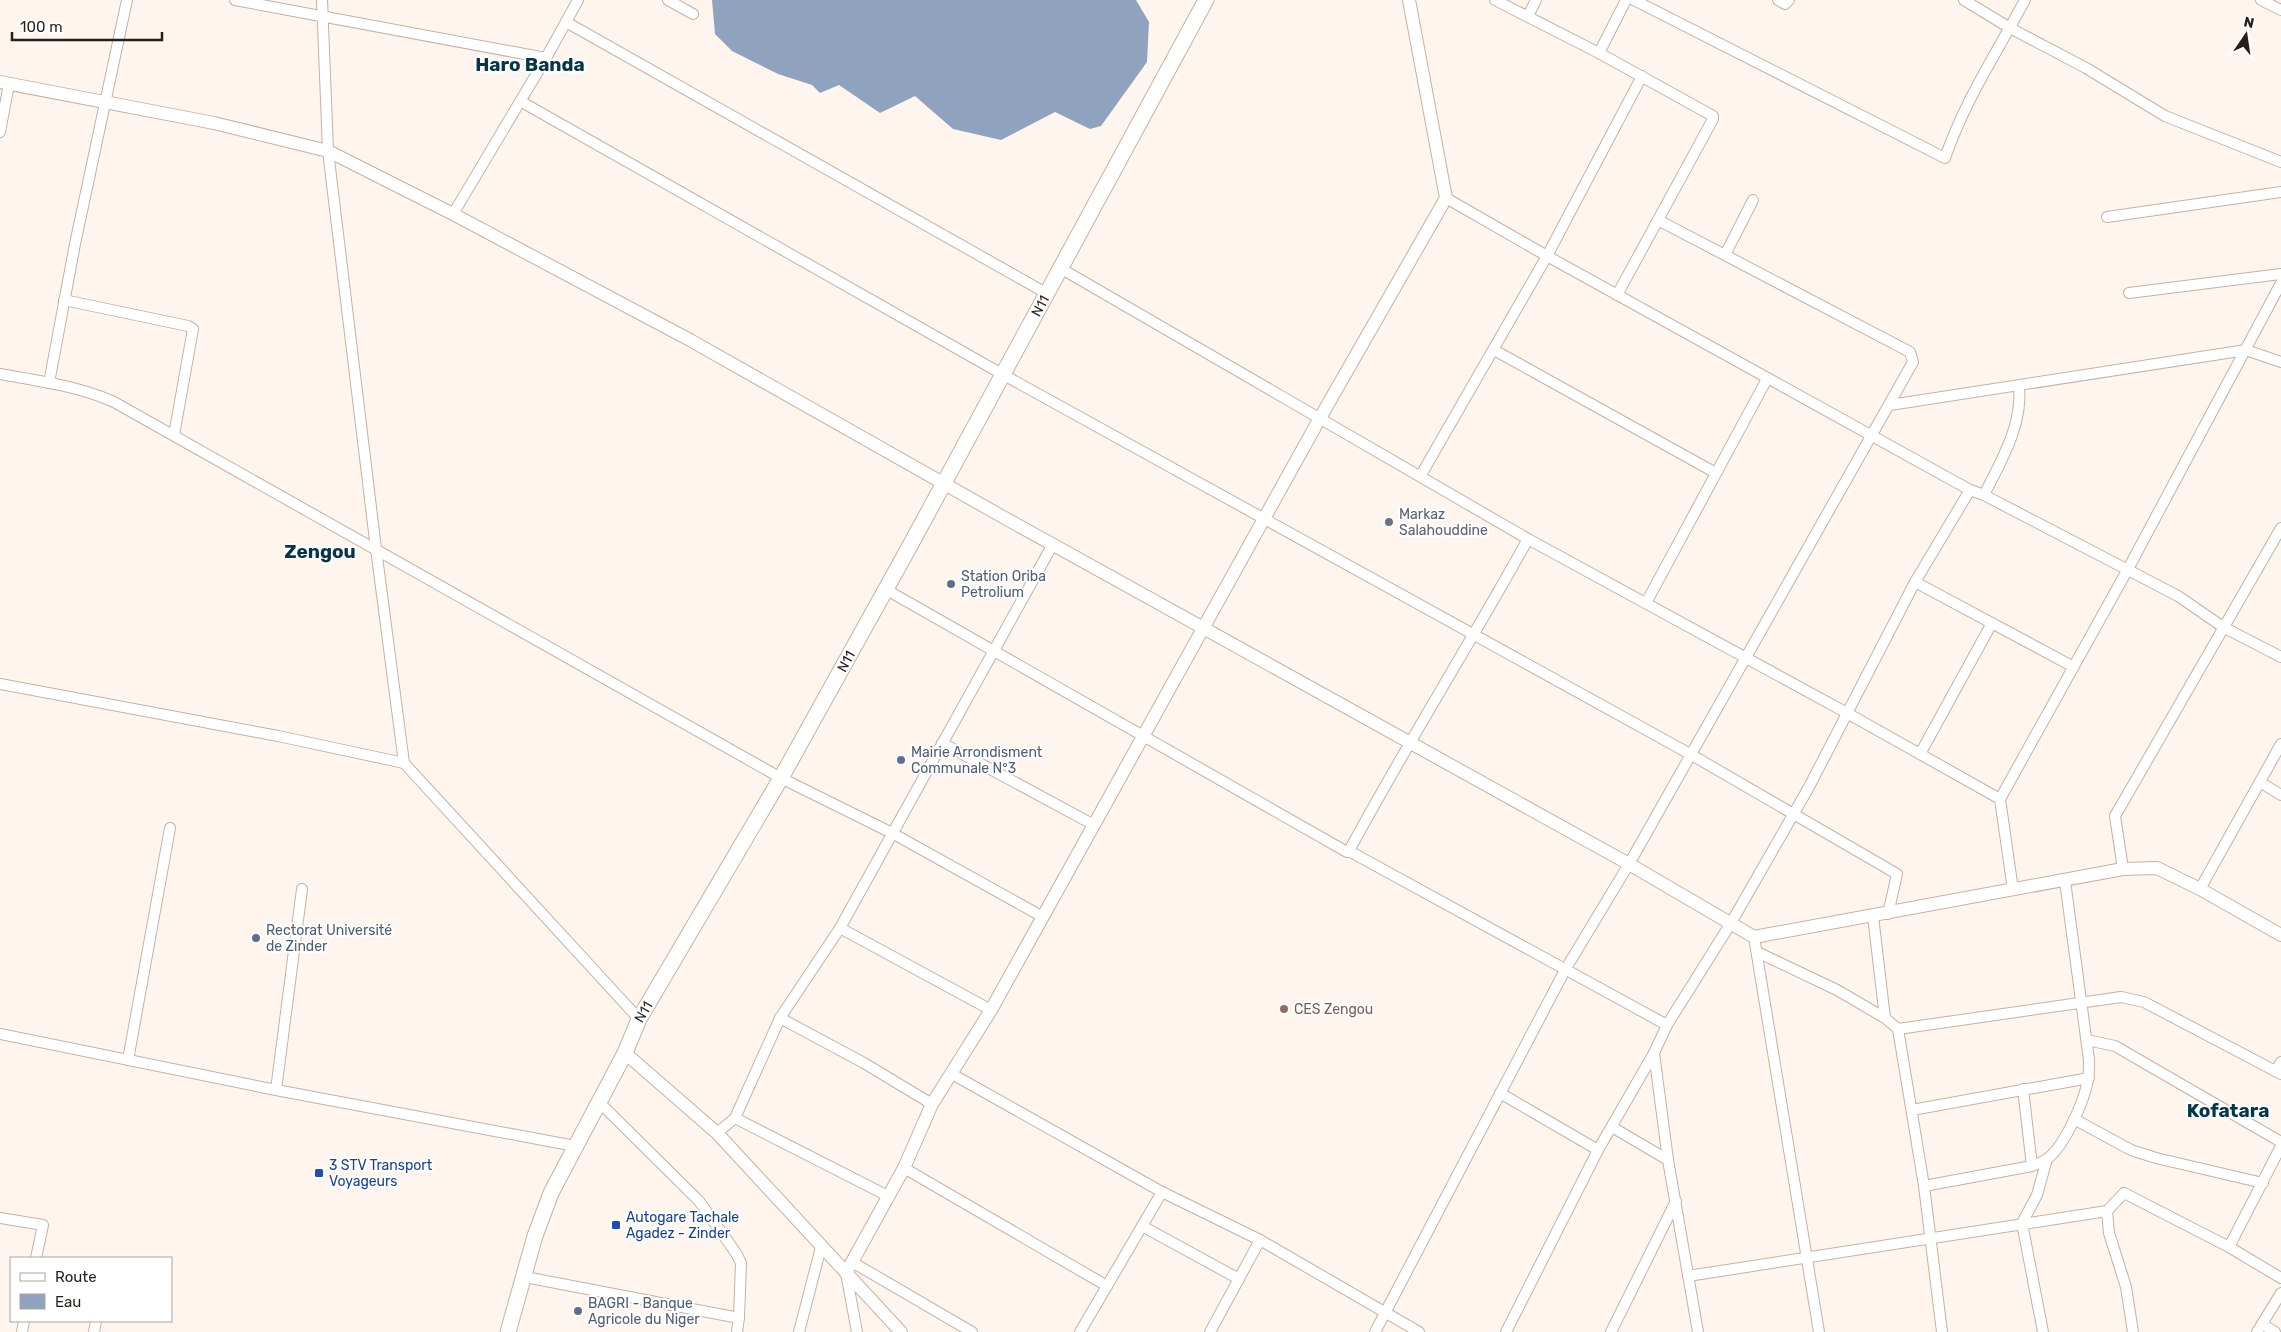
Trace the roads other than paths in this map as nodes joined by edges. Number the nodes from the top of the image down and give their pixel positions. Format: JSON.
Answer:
{"nodes":[{"id":1,"x":127,"y":0,"type":"edge"},
{"id":2,"x":235,"y":0,"type":"edge"},
{"id":3,"x":322,"y":0,"type":"edge"},
{"id":4,"x":578,"y":0,"type":"edge"},
{"id":5,"x":668,"y":0,"type":"edge"},
{"id":6,"x":1206,"y":0,"type":"edge"},
{"id":7,"x":1409,"y":0,"type":"edge"},
{"id":8,"x":1495,"y":0,"type":"edge"},
{"id":9,"x":1536,"y":0,"type":"edge"},
{"id":10,"x":1626,"y":0,"type":"edge"},
{"id":11,"x":1634,"y":0,"type":"edge"},
{"id":12,"x":1778,"y":0,"type":"edge"},
{"id":13,"x":1789,"y":0,"type":"edge"},
{"id":14,"x":1964,"y":0,"type":"edge"},
{"id":15,"x":2025,"y":0,"type":"edge"},
{"id":16,"x":2262,"y":0,"type":"edge"},
{"id":17,"x":2281,"y":10,"type":"edge"},
{"id":18,"x":693,"y":14,"type":"dead end"},
{"id":19,"x":1528,"y":16,"type":"junction"},
{"id":20,"x":324,"y":17,"type":"junction"},
{"id":21,"x":566,"y":22,"type":"junction"},
{"id":22,"x":2010,"y":28,"type":"junction"},
{"id":23,"x":1599,"y":53,"type":"junction"},
{"id":24,"x":546,"y":58,"type":"junction"},
{"id":25,"x":1642,"y":76,"type":"junction"},
{"id":26,"x":5,"y":83,"type":"edge"},
{"id":27,"x":520,"y":101,"type":"junction"},
{"id":28,"x":104,"y":102,"type":"junction"},
{"id":29,"x":0,"y":132,"type":"edge"},
{"id":30,"x":328,"y":151,"type":"junction"},
{"id":31,"x":2281,"y":162,"type":"edge"},
{"id":32,"x":2281,"y":192,"type":"edge"},
{"id":33,"x":1446,"y":198,"type":"junction"},
{"id":34,"x":1753,"y":200,"type":"dead end"},
{"id":35,"x":453,"y":214,"type":"junction"},
{"id":36,"x":2107,"y":217,"type":"dead end"},
{"id":37,"x":1658,"y":220,"type":"junction"},
{"id":38,"x":1725,"y":255,"type":"junction"},
{"id":39,"x":1547,"y":256,"type":"junction"},
{"id":40,"x":1060,"y":268,"type":"junction"},
{"id":41,"x":2281,"y":274,"type":"edge"},
{"id":42,"x":2281,"y":283,"type":"edge"},
{"id":43,"x":1046,"y":293,"type":"junction"},
{"id":44,"x":2129,"y":293,"type":"dead end"},
{"id":45,"x":1617,"y":295,"type":"junction"},
{"id":46,"x":64,"y":300,"type":"junction"},
{"id":47,"x":1494,"y":350,"type":"junction"},
{"id":48,"x":2246,"y":350,"type":"junction"},
{"id":49,"x":2281,"y":362,"type":"edge"},
{"id":50,"x":0,"y":374,"type":"edge"},
{"id":51,"x":1002,"y":374,"type":"junction"},
{"id":52,"x":1767,"y":379,"type":"junction"},
{"id":53,"x":49,"y":383,"type":"junction"},
{"id":54,"x":2019,"y":386,"type":"junction"},
{"id":55,"x":1890,"y":405,"type":"junction"},
{"id":56,"x":1320,"y":418,"type":"junction"},
{"id":57,"x":174,"y":435,"type":"junction"},
{"id":58,"x":1872,"y":437,"type":"junction"},
{"id":59,"x":1716,"y":473,"type":"junction"},
{"id":60,"x":1420,"y":475,"type":"junction"},
{"id":61,"x":944,"y":482,"type":"junction"},
{"id":62,"x":1970,"y":490,"type":"junction"},
{"id":63,"x":1984,"y":495,"type":"junction"},
{"id":64,"x":1265,"y":518,"type":"junction"},
{"id":65,"x":2281,"y":528,"type":"edge"},
{"id":66,"x":1528,"y":539,"type":"junction"},
{"id":67,"x":1053,"y":544,"type":"junction"},
{"id":68,"x":376,"y":549,"type":"junction"},
{"id":69,"x":2128,"y":569,"type":"junction"},
{"id":70,"x":1915,"y":582,"type":"junction"},
{"id":71,"x":885,"y":589,"type":"junction"},
{"id":72,"x":1646,"y":603,"type":"junction"},
{"id":73,"x":1992,"y":623,"type":"junction"},
{"id":74,"x":2223,"y":627,"type":"junction"},
{"id":75,"x":1204,"y":628,"type":"junction"},
{"id":76,"x":1475,"y":635,"type":"junction"},
{"id":77,"x":994,"y":650,"type":"junction"},
{"id":78,"x":1746,"y":657,"type":"junction"},
{"id":79,"x":2281,"y":657,"type":"edge"},
{"id":80,"x":2072,"y":666,"type":"junction"},
{"id":81,"x":0,"y":684,"type":"edge"},
{"id":82,"x":1848,"y":713,"type":"junction"},
{"id":83,"x":1143,"y":735,"type":"junction"},
{"id":84,"x":942,"y":743,"type":"junction"},
{"id":85,"x":1409,"y":743,"type":"junction"},
{"id":86,"x":2281,"y":744,"type":"edge"},
{"id":87,"x":1690,"y":754,"type":"junction"},
{"id":88,"x":1920,"y":754,"type":"junction"},
{"id":89,"x":404,"y":763,"type":"junction"},
{"id":90,"x":780,"y":778,"type":"junction"},
{"id":91,"x":2260,"y":782,"type":"junction"},
{"id":92,"x":2281,"y":795,"type":"edge"},
{"id":93,"x":2000,"y":799,"type":"junction"},
{"id":94,"x":1792,"y":814,"type":"junction"},
{"id":95,"x":1094,"y":825,"type":"junction"},
{"id":96,"x":170,"y":828,"type":"dead end"},
{"id":97,"x":892,"y":833,"type":"junction"},
{"id":98,"x":1350,"y":851,"type":"junction"},
{"id":99,"x":1629,"y":864,"type":"junction"},
{"id":100,"x":2123,"y":869,"type":"junction"},
{"id":101,"x":2065,"y":881,"type":"junction"},
{"id":102,"x":302,"y":889,"type":"dead end"},
{"id":103,"x":2200,"y":889,"type":"junction"},
{"id":104,"x":2013,"y":890,"type":"junction"},
{"id":105,"x":1888,"y":914,"type":"junction"},
{"id":106,"x":1873,"y":916,"type":"junction"},
{"id":107,"x":1044,"y":917,"type":"junction"},
{"id":108,"x":1730,"y":923,"type":"junction"},
{"id":109,"x":840,"y":928,"type":"junction"},
{"id":110,"x":2281,"y":935,"type":"edge"},
{"id":111,"x":1754,"y":937,"type":"junction"},
{"id":112,"x":1757,"y":952,"type":"junction"},
{"id":113,"x":1565,"y":970,"type":"junction"},
{"id":114,"x":2080,"y":1003,"type":"junction"},
{"id":115,"x":991,"y":1010,"type":"junction"},
{"id":116,"x":780,"y":1018,"type":"junction"},
{"id":117,"x":1885,"y":1018,"type":"junction"},
{"id":118,"x":639,"y":1019,"type":"junction"},
{"id":119,"x":1667,"y":1025,"type":"junction"},
{"id":120,"x":1898,"y":1029,"type":"junction"},
{"id":121,"x":0,"y":1034,"type":"edge"},
{"id":122,"x":2087,"y":1040,"type":"junction"},
{"id":123,"x":625,"y":1052,"type":"junction"},
{"id":124,"x":1654,"y":1053,"type":"junction"},
{"id":125,"x":128,"y":1060,"type":"junction"},
{"id":126,"x":2279,"y":1069,"type":"edge"},
{"id":127,"x":952,"y":1074,"type":"junction"},
{"id":128,"x":2089,"y":1078,"type":"junction"},
{"id":129,"x":2023,"y":1089,"type":"junction"},
{"id":130,"x":276,"y":1090,"type":"junction"},
{"id":131,"x":1500,"y":1093,"type":"junction"},
{"id":132,"x":600,"y":1103,"type":"junction"},
{"id":133,"x":932,"y":1104,"type":"junction"},
{"id":134,"x":1912,"y":1110,"type":"junction"},
{"id":135,"x":735,"y":1118,"type":"junction"},
{"id":136,"x":2074,"y":1119,"type":"junction"},
{"id":137,"x":1612,"y":1127,"type":"junction"},
{"id":138,"x":717,"y":1133,"type":"junction"},
{"id":139,"x":2281,"y":1144,"type":"edge"},
{"id":140,"x":575,"y":1146,"type":"junction"},
{"id":141,"x":1598,"y":1150,"type":"junction"},
{"id":142,"x":2047,"y":1159,"type":"junction"},
{"id":143,"x":1668,"y":1160,"type":"junction"},
{"id":144,"x":2032,"y":1166,"type":"junction"},
{"id":145,"x":904,"y":1168,"type":"junction"},
{"id":146,"x":2263,"y":1183,"type":"junction"},
{"id":147,"x":1924,"y":1186,"type":"junction"},
{"id":148,"x":1162,"y":1192,"type":"junction"},
{"id":149,"x":888,"y":1196,"type":"junction"},
{"id":150,"x":1676,"y":1201,"type":"junction"},
{"id":151,"x":2107,"y":1211,"type":"junction"},
{"id":152,"x":0,"y":1218,"type":"edge"},
{"id":153,"x":2022,"y":1223,"type":"junction"},
{"id":154,"x":1142,"y":1226,"type":"junction"},
{"id":155,"x":1930,"y":1237,"type":"junction"},
{"id":156,"x":1260,"y":1240,"type":"junction"},
{"id":157,"x":821,"y":1247,"type":"junction"},
{"id":158,"x":2229,"y":1247,"type":"junction"},
{"id":159,"x":36,"y":1257,"type":"edge"},
{"id":160,"x":1808,"y":1257,"type":"junction"},
{"id":161,"x":849,"y":1267,"type":"junction"},
{"id":162,"x":525,"y":1276,"type":"junction"},
{"id":163,"x":1688,"y":1276,"type":"junction"},
{"id":164,"x":2281,"y":1278,"type":"edge"},
{"id":165,"x":1239,"y":1279,"type":"junction"},
{"id":166,"x":1107,"y":1286,"type":"junction"},
{"id":167,"x":2281,"y":1293,"type":"edge"},
{"id":168,"x":1385,"y":1313,"type":"junction"},
{"id":169,"x":739,"y":1318,"type":"junction"},
{"id":170,"x":2259,"y":1328,"type":"edge"},
{"id":171,"x":508,"y":1332,"type":"edge"},
{"id":172,"x":737,"y":1332,"type":"edge"},
{"id":173,"x":799,"y":1332,"type":"edge"},
{"id":174,"x":857,"y":1332,"type":"edge"},
{"id":175,"x":901,"y":1332,"type":"edge"},
{"id":176,"x":972,"y":1332,"type":"edge"},
{"id":177,"x":1080,"y":1332,"type":"edge"},
{"id":178,"x":1210,"y":1332,"type":"edge"},
{"id":179,"x":1375,"y":1332,"type":"edge"},
{"id":180,"x":1419,"y":1332,"type":"edge"},
{"id":181,"x":1506,"y":1332,"type":"edge"},
{"id":182,"x":1611,"y":1332,"type":"edge"},
{"id":183,"x":1698,"y":1332,"type":"edge"},
{"id":184,"x":1819,"y":1332,"type":"edge"},
{"id":185,"x":1942,"y":1332,"type":"edge"},
{"id":186,"x":2043,"y":1332,"type":"edge"},
{"id":187,"x":2133,"y":1332,"type":"edge"},
{"id":188,"x":2275,"y":1332,"type":"edge"}],
"edges":[{"from":1,"to":28,"type":"street"},
{"from":2,"to":20,"type":"street"},
{"from":3,"to":20,"type":"street"},
{"from":4,"to":21,"type":"street"},
{"from":5,"to":18,"type":"street"},
{"from":6,"to":40,"type":"main road","name":"N11"},
{"from":7,"to":33,"type":"street"},
{"from":8,"to":19,"type":"street"},
{"from":9,"to":19,"type":"street"},
{"from":10,"to":23,"type":"street"},
{"from":11,"to":22,"type":"street"},
{"from":12,"to":13,"type":"street"},
{"from":14,"to":22,"type":"street"},
{"from":15,"to":22,"type":"street"},
{"from":16,"to":17,"type":"street"},
{"from":19,"to":23,"type":"street"},
{"from":20,"to":24,"type":"street"},
{"from":20,"to":30,"type":"street"},
{"from":21,"to":24,"type":"street"},
{"from":21,"to":43,"type":"street"},
{"from":22,"to":31,"type":"street"},
{"from":23,"to":25,"type":"street"},
{"from":24,"to":27,"type":"street"},
{"from":25,"to":37,"type":"street"},
{"from":25,"to":39,"type":"street"},
{"from":26,"to":28,"type":"street"},
{"from":26,"to":29,"type":"street"},
{"from":27,"to":35,"type":"street"},
{"from":27,"to":51,"type":"street"},
{"from":28,"to":30,"type":"street"},
{"from":28,"to":46,"type":"street"},
{"from":30,"to":35,"type":"street"},
{"from":30,"to":68,"type":"street"},
{"from":32,"to":36,"type":"street"},
{"from":33,"to":39,"type":"street"},
{"from":33,"to":56,"type":"street"},
{"from":34,"to":38,"type":"street"},
{"from":35,"to":61,"type":"street"},
{"from":37,"to":38,"type":"street"},
{"from":37,"to":45,"type":"street"},
{"from":38,"to":55,"type":"street"},
{"from":39,"to":45,"type":"street"},
{"from":39,"to":47,"type":"street"},
{"from":40,"to":43,"type":"main road","name":"N11"},
{"from":40,"to":56,"type":"street"},
{"from":41,"to":44,"type":"street"},
{"from":42,"to":48,"type":"street"},
{"from":43,"to":51,"type":"main road","name":"N11"},
{"from":45,"to":52,"type":"street"},
{"from":46,"to":53,"type":"street"},
{"from":46,"to":57,"type":"street"},
{"from":47,"to":59,"type":"street"},
{"from":47,"to":60,"type":"street"},
{"from":48,"to":49,"type":"street"},
{"from":48,"to":54,"type":"street"},
{"from":48,"to":69,"type":"street"},
{"from":50,"to":53,"type":"street"},
{"from":51,"to":61,"type":"main road","name":"N11"},
{"from":51,"to":64,"type":"street"},
{"from":52,"to":58,"type":"street"},
{"from":52,"to":59,"type":"street"},
{"from":53,"to":57,"type":"street"},
{"from":54,"to":55,"type":"street"},
{"from":54,"to":63,"type":"street"},
{"from":55,"to":58,"type":"street"},
{"from":56,"to":60,"type":"street"},
{"from":56,"to":64,"type":"street"},
{"from":57,"to":68,"type":"street"},
{"from":58,"to":62,"type":"street"},
{"from":58,"to":78,"type":"street"},
{"from":59,"to":72,"type":"street"},
{"from":60,"to":66,"type":"street"},
{"from":61,"to":67,"type":"street"},
{"from":61,"to":71,"type":"main road","name":"N11"},
{"from":62,"to":63,"type":"street"},
{"from":62,"to":70,"type":"street"},
{"from":63,"to":69,"type":"street"},
{"from":64,"to":75,"type":"street"},
{"from":64,"to":76,"type":"street"},
{"from":65,"to":74,"type":"street"},
{"from":66,"to":72,"type":"street"},
{"from":66,"to":76,"type":"street"},
{"from":67,"to":75,"type":"street"},
{"from":67,"to":77,"type":"street"},
{"from":68,"to":89,"type":"street"},
{"from":68,"to":90,"type":"street"},
{"from":69,"to":74,"type":"street"},
{"from":69,"to":80,"type":"street"},
{"from":70,"to":73,"type":"street"},
{"from":70,"to":82,"type":"street"},
{"from":71,"to":77,"type":"street"},
{"from":71,"to":90,"type":"main road","name":"N11"},
{"from":72,"to":78,"type":"street"},
{"from":73,"to":80,"type":"street"},
{"from":73,"to":88,"type":"street"},
{"from":74,"to":79,"type":"street"},
{"from":74,"to":100,"type":"street"},
{"from":75,"to":83,"type":"street"},
{"from":75,"to":85,"type":"street"},
{"from":76,"to":85,"type":"street"},
{"from":76,"to":87,"type":"street"},
{"from":77,"to":83,"type":"street"},
{"from":77,"to":84,"type":"street"},
{"from":78,"to":82,"type":"street"},
{"from":78,"to":87,"type":"street"},
{"from":80,"to":93,"type":"street"},
{"from":81,"to":89,"type":"street"},
{"from":82,"to":88,"type":"street"},
{"from":82,"to":94,"type":"street"},
{"from":83,"to":95,"type":"street"},
{"from":83,"to":98,"type":"street"},
{"from":84,"to":95,"type":"street"},
{"from":84,"to":97,"type":"street"},
{"from":85,"to":98,"type":"street"},
{"from":85,"to":99,"type":"street"},
{"from":86,"to":91,"type":"street"},
{"from":87,"to":94,"type":"street"},
{"from":87,"to":99,"type":"street"},
{"from":88,"to":93,"type":"street"},
{"from":89,"to":118,"type":"street"},
{"from":90,"to":97,"type":"street"},
{"from":90,"to":118,"type":"main road","name":"N11"},
{"from":91,"to":92,"type":"street"},
{"from":91,"to":103,"type":"street"},
{"from":93,"to":104,"type":"street"},
{"from":94,"to":105,"type":"street"},
{"from":94,"to":108,"type":"street"},
{"from":95,"to":107,"type":"street"},
{"from":96,"to":125,"type":"street"},
{"from":97,"to":107,"type":"street"},
{"from":97,"to":109,"type":"street"},
{"from":98,"to":113,"type":"street"},
{"from":99,"to":108,"type":"street"},
{"from":99,"to":113,"type":"street"},
{"from":100,"to":101,"type":"street"},
{"from":100,"to":103,"type":"street"},
{"from":101,"to":104,"type":"street"},
{"from":101,"to":114,"type":"street"},
{"from":102,"to":130,"type":"street"},
{"from":103,"to":110,"type":"street"},
{"from":104,"to":105,"type":"street"},
{"from":105,"to":106,"type":"street"},
{"from":106,"to":111,"type":"street"},
{"from":106,"to":117,"type":"street"},
{"from":107,"to":115,"type":"street"},
{"from":108,"to":111,"type":"street"},
{"from":108,"to":119,"type":"street"},
{"from":109,"to":115,"type":"street"},
{"from":109,"to":116,"type":"street"},
{"from":111,"to":112,"type":"street"},
{"from":112,"to":117,"type":"street"},
{"from":112,"to":160,"type":"street"},
{"from":113,"to":119,"type":"street"},
{"from":113,"to":131,"type":"street"},
{"from":114,"to":120,"type":"street"},
{"from":114,"to":122,"type":"street"},
{"from":114,"to":126,"type":"street"},
{"from":115,"to":127,"type":"street"},
{"from":116,"to":133,"type":"street"},
{"from":116,"to":135,"type":"street"},
{"from":117,"to":120,"type":"street"},
{"from":118,"to":123,"type":"main road","name":"N11"},
{"from":119,"to":124,"type":"street"},
{"from":120,"to":134,"type":"street"},
{"from":121,"to":125,"type":"street"},
{"from":122,"to":128,"type":"street"},
{"from":122,"to":139,"type":"street"},
{"from":123,"to":132,"type":"main road","name":"N11"},
{"from":123,"to":138,"type":"street"},
{"from":124,"to":137,"type":"street"},
{"from":124,"to":143,"type":"street"},
{"from":125,"to":130,"type":"street"},
{"from":127,"to":133,"type":"street"},
{"from":127,"to":148,"type":"street"},
{"from":128,"to":129,"type":"street"},
{"from":128,"to":136,"type":"street"},
{"from":129,"to":134,"type":"street"},
{"from":129,"to":144,"type":"street"},
{"from":130,"to":140,"type":"street"},
{"from":131,"to":141,"type":"street"},
{"from":131,"to":168,"type":"street"},
{"from":132,"to":140,"type":"main road","name":"N11"},
{"from":132,"to":169,"type":"street"},
{"from":133,"to":145,"type":"street"},
{"from":134,"to":147,"type":"street"},
{"from":135,"to":138,"type":"street"},
{"from":135,"to":149,"type":"street"},
{"from":136,"to":142,"type":"street"},
{"from":136,"to":146,"type":"street"},
{"from":137,"to":141,"type":"street"},
{"from":137,"to":143,"type":"street"},
{"from":138,"to":157,"type":"street"},
{"from":139,"to":146,"type":"street"},
{"from":140,"to":162,"type":"main road","name":"N11"},
{"from":141,"to":181,"type":"street"},
{"from":142,"to":144,"type":"street"},
{"from":142,"to":153,"type":"street"},
{"from":143,"to":150,"type":"street"},
{"from":144,"to":147,"type":"street"},
{"from":145,"to":149,"type":"street"},
{"from":145,"to":166,"type":"street"},
{"from":146,"to":158,"type":"street"},
{"from":147,"to":155,"type":"street"},
{"from":148,"to":154,"type":"street"},
{"from":148,"to":156,"type":"street"},
{"from":149,"to":161,"type":"street"},
{"from":150,"to":163,"type":"street"},
{"from":150,"to":182,"type":"street"},
{"from":151,"to":153,"type":"street"},
{"from":151,"to":158,"type":"street"},
{"from":151,"to":187,"type":"street"},
{"from":152,"to":159,"type":"street"},
{"from":153,"to":155,"type":"street"},
{"from":153,"to":186,"type":"street"},
{"from":154,"to":165,"type":"street"},
{"from":154,"to":166,"type":"street"},
{"from":155,"to":160,"type":"street"},
{"from":155,"to":185,"type":"street"},
{"from":156,"to":165,"type":"street"},
{"from":156,"to":168,"type":"street"},
{"from":157,"to":161,"type":"street"},
{"from":157,"to":173,"type":"street"},
{"from":158,"to":164,"type":"street"},
{"from":160,"to":163,"type":"street"},
{"from":160,"to":184,"type":"street"},
{"from":161,"to":174,"type":"street"},
{"from":161,"to":175,"type":"street"},
{"from":161,"to":176,"type":"street"},
{"from":162,"to":169,"type":"street"},
{"from":162,"to":171,"type":"main road","name":"N11"},
{"from":163,"to":183,"type":"street"},
{"from":165,"to":178,"type":"street"},
{"from":166,"to":177,"type":"street"},
{"from":167,"to":170,"type":"street"},
{"from":168,"to":179,"type":"street"},
{"from":168,"to":180,"type":"street"},
{"from":169,"to":172,"type":"street"},
{"from":170,"to":188,"type":"street"}]}
